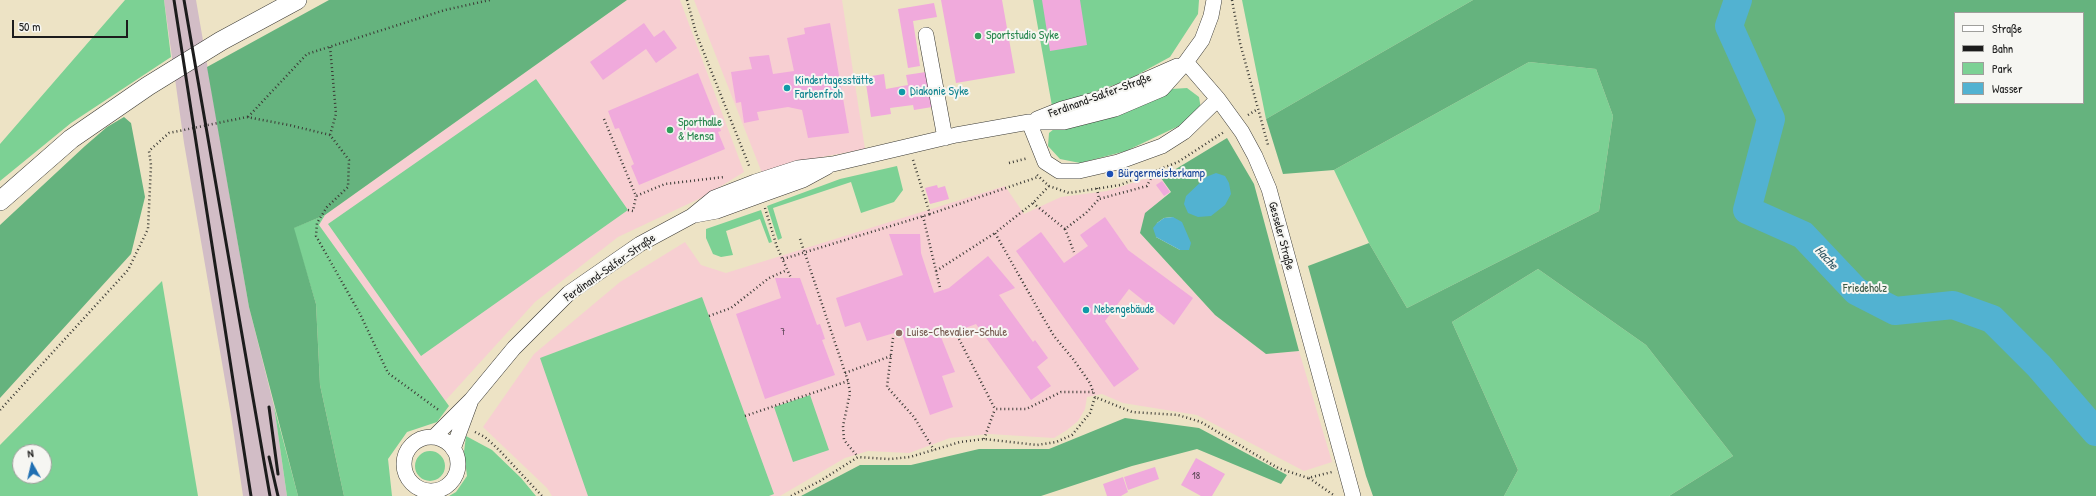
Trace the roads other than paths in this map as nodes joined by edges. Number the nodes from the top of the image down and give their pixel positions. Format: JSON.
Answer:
{"nodes":[{"id":1,"x":297,"y":0,"type":"edge"},
{"id":2,"x":1214,"y":0,"type":"edge"},
{"id":3,"x":926,"y":35,"type":"dead end"},
{"id":4,"x":1186,"y":62,"type":"junction"},
{"id":5,"x":1218,"y":99,"type":"junction"},
{"id":6,"x":1029,"y":122,"type":"junction"},
{"id":7,"x":945,"y":138,"type":"junction"},
{"id":8,"x":833,"y":164,"type":"junction"},
{"id":9,"x":0,"y":201,"type":"edge"},
{"id":10,"x":692,"y":216,"type":"junction"},
{"id":11,"x":457,"y":422,"type":"junction"},
{"id":12,"x":434,"y":437,"type":"junction"},
{"id":13,"x":454,"y":449,"type":"junction"},
{"id":14,"x":415,"y":492,"type":"edge"},
{"id":15,"x":1353,"y":496,"type":"edge"}],
"edges":[{"from":1,"to":9,"type":"main road"},
{"from":2,"to":4,"type":"street"},
{"from":3,"to":7,"type":"street"},
{"from":4,"to":5,"type":"street","name":"Gesseler Straße"},
{"from":4,"to":6,"type":"street","name":"Ferdinand-Salfer-Straße"},
{"from":5,"to":6,"type":"street"},
{"from":5,"to":15,"type":"street","name":"Gesseler Straße"},
{"from":6,"to":7,"type":"street","name":"Ferdinand-Salfer-Straße"},
{"from":7,"to":8,"type":"street","name":"Ferdinand-Salfer-Straße"},
{"from":8,"to":10,"type":"street","name":"Ferdinand-Salfer-Straße"},
{"from":8,"to":10,"type":"street","name":"Ferdinand-Salfer-Straße"},
{"from":10,"to":11,"type":"street","name":"Ferdinand-Salfer-Straße"},
{"from":11,"to":12,"type":"street","name":"Ferdinand-Salfer-Straße"},
{"from":11,"to":13,"type":"street","name":"Ferdinand-Salfer-Straße"},
{"from":12,"to":13,"type":"street"},
{"from":12,"to":14,"type":"street"},
{"from":13,"to":14,"type":"street"}]}
